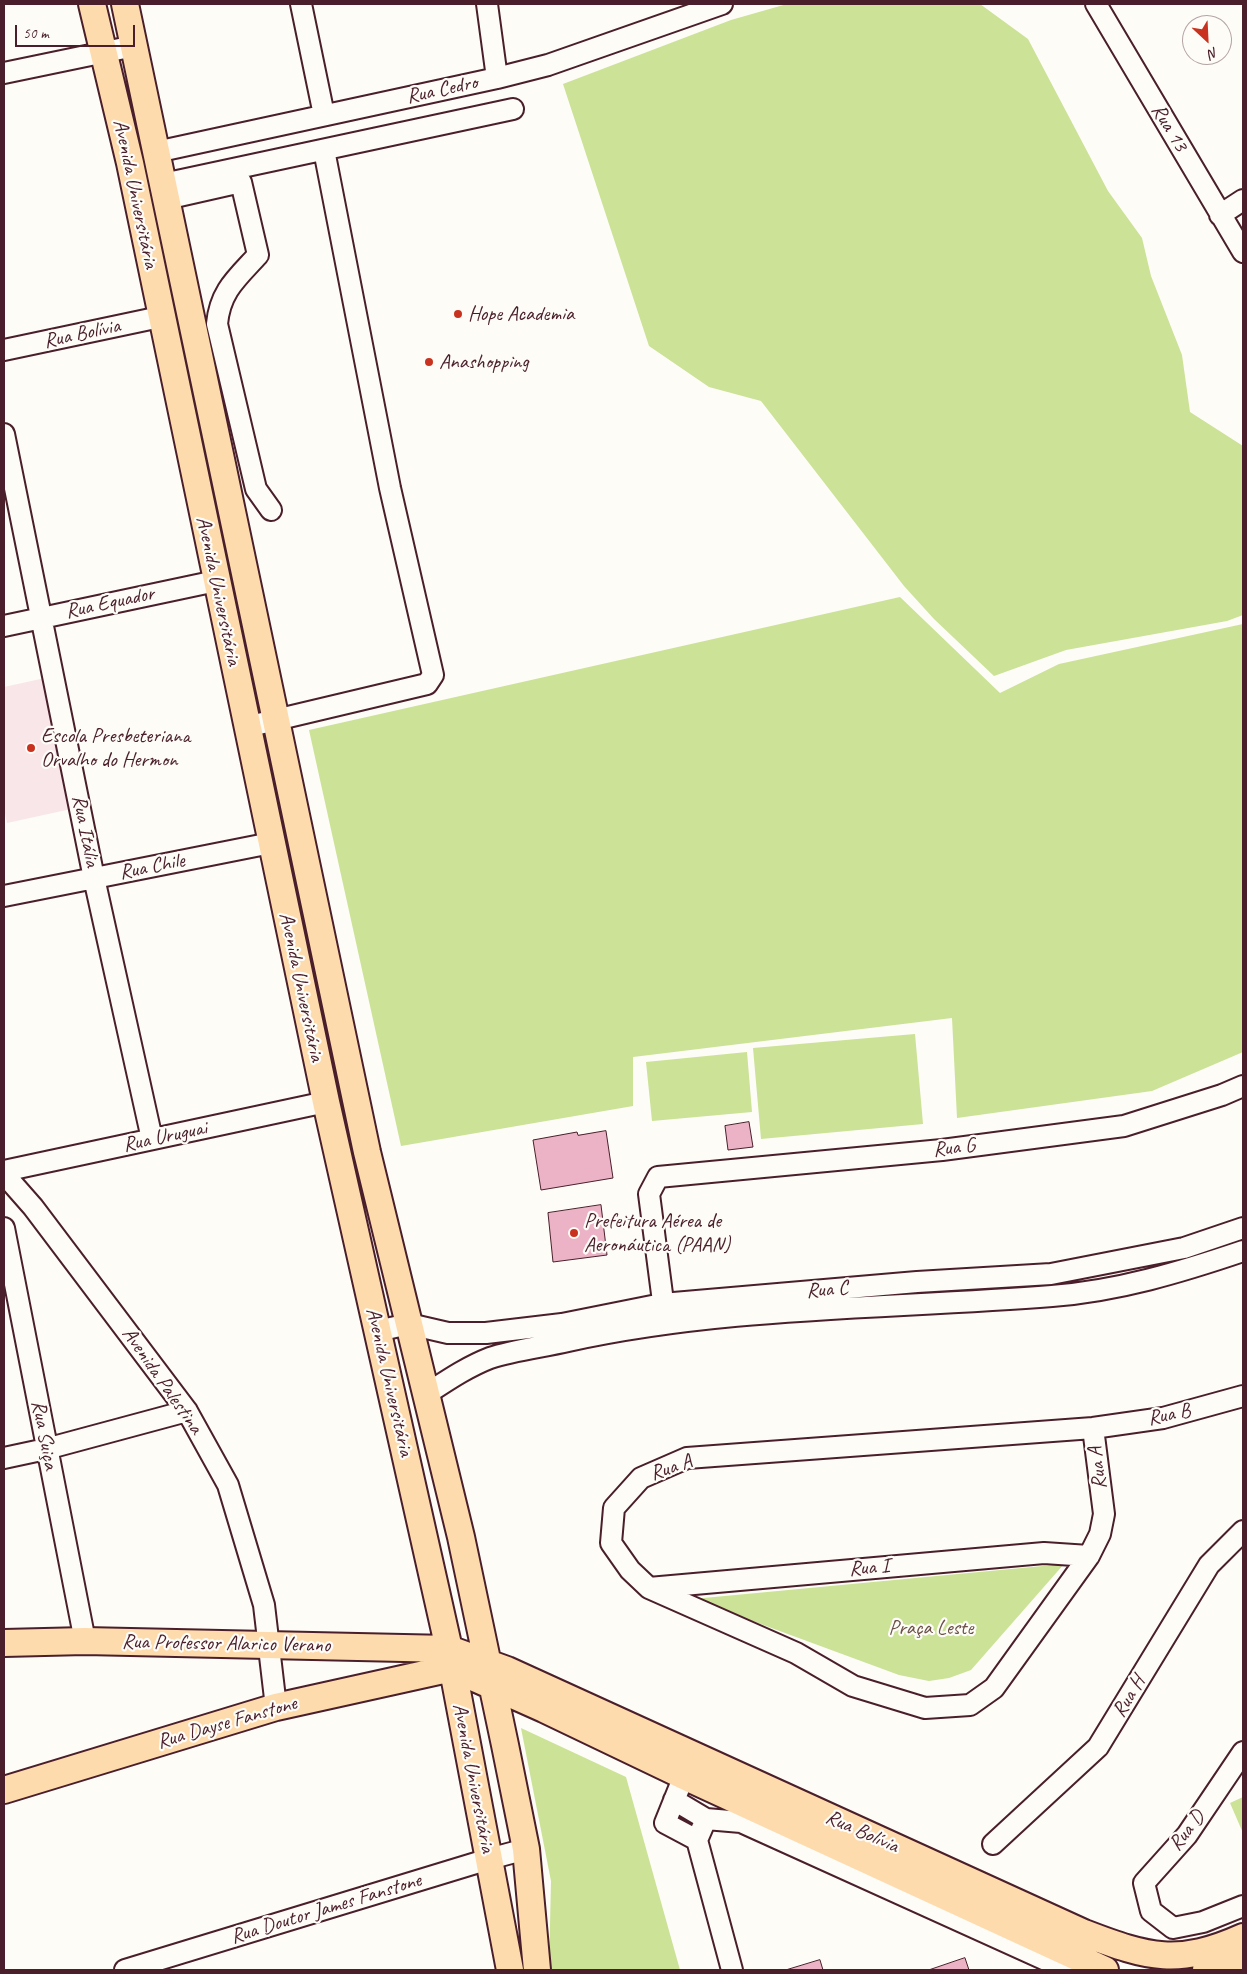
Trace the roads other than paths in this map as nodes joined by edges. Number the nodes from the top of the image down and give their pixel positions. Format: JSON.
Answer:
{"nodes":[{"id":1,"x":92,"y":4,"type":"edge"},
{"id":2,"x":125,"y":4,"type":"edge"},
{"id":3,"x":301,"y":4,"type":"edge"},
{"id":4,"x":487,"y":4,"type":"edge"},
{"id":5,"x":722,"y":4,"type":"edge"},
{"id":6,"x":1096,"y":4,"type":"edge"},
{"id":7,"x":134,"y":46,"type":"junction"},
{"id":8,"x":103,"y":52,"type":"junction"},
{"id":9,"x":4,"y":73,"type":"edge"},
{"id":10,"x":497,"y":78,"type":"junction"},
{"id":11,"x":513,"y":109,"type":"dead end"},
{"id":12,"x":324,"y":115,"type":"junction"},
{"id":13,"x":324,"y":150,"type":"junction"},
{"id":14,"x":156,"y":152,"type":"junction"},
{"id":15,"x":239,"y":174,"type":"junction"},
{"id":16,"x":134,"y":184,"type":"junction"},
{"id":17,"x":164,"y":191,"type":"junction"},
{"id":18,"x":1243,"y":200,"type":"edge"},
{"id":19,"x":1220,"y":215,"type":"junction"},
{"id":20,"x":1243,"y":252,"type":"edge"},
{"id":21,"x":160,"y":317,"type":"junction"},
{"id":22,"x":4,"y":350,"type":"edge"},
{"id":23,"x":4,"y":434,"type":"edge"},
{"id":24,"x":271,"y":510,"type":"dead end"},
{"id":25,"x":216,"y":581,"type":"junction"},
{"id":26,"x":42,"y":617,"type":"junction"},
{"id":27,"x":4,"y":626,"type":"edge"},
{"id":28,"x":276,"y":721,"type":"junction"},
{"id":29,"x":246,"y":727,"type":"junction"},
{"id":30,"x":270,"y":843,"type":"junction"},
{"id":31,"x":94,"y":878,"type":"junction"},
{"id":32,"x":4,"y":896,"type":"edge"},
{"id":33,"x":1243,"y":1086,"type":"edge"},
{"id":34,"x":326,"y":1102,"type":"junction"},
{"id":35,"x":152,"y":1139,"type":"junction"},
{"id":36,"x":4,"y":1172,"type":"edge"},
{"id":37,"x":4,"y":1228,"type":"edge"},
{"id":38,"x":1243,"y":1228,"type":"edge"},
{"id":39,"x":1184,"y":1248,"type":"junction"},
{"id":40,"x":1243,"y":1252,"type":"edge"},
{"id":41,"x":1190,"y":1269,"type":"junction"},
{"id":42,"x":396,"y":1270,"type":"junction"},
{"id":43,"x":365,"y":1276,"type":"junction"},
{"id":44,"x":917,"y":1282,"type":"junction"},
{"id":45,"x":918,"y":1303,"type":"junction"},
{"id":46,"x":664,"y":1313,"type":"junction"},
{"id":47,"x":410,"y":1324,"type":"junction"},
{"id":48,"x":378,"y":1331,"type":"junction"},
{"id":49,"x":486,"y":1333,"type":"junction"},
{"id":50,"x":563,"y":1333,"type":"junction"},
{"id":51,"x":491,"y":1358,"type":"junction"},
{"id":52,"x":428,"y":1393,"type":"junction"},
{"id":53,"x":1243,"y":1396,"type":"edge"},
{"id":54,"x":188,"y":1411,"type":"junction"},
{"id":55,"x":1093,"y":1428,"type":"junction"},
{"id":56,"x":46,"y":1449,"type":"junction"},
{"id":57,"x":4,"y":1458,"type":"edge"},
{"id":58,"x":1243,"y":1531,"type":"edge"},
{"id":59,"x":461,"y":1537,"type":"junction"},
{"id":60,"x":424,"y":1544,"type":"junction"},
{"id":61,"x":1089,"y":1556,"type":"junction"},
{"id":62,"x":649,"y":1588,"type":"junction"},
{"id":63,"x":85,"y":1641,"type":"junction"},
{"id":64,"x":4,"y":1643,"type":"edge"},
{"id":65,"x":269,"y":1644,"type":"junction"},
{"id":66,"x":451,"y":1659,"type":"junction"},
{"id":67,"x":490,"y":1674,"type":"junction"},
{"id":68,"x":276,"y":1707,"type":"junction"},
{"id":69,"x":544,"y":1708,"type":"junction"},
{"id":70,"x":505,"y":1745,"type":"junction"},
{"id":71,"x":1243,"y":1752,"type":"edge"},
{"id":72,"x":684,"y":1776,"type":"junction"},
{"id":73,"x":4,"y":1790,"type":"edge"},
{"id":74,"x":477,"y":1792,"type":"junction"},
{"id":75,"x":674,"y":1800,"type":"junction"},
{"id":76,"x":520,"y":1817,"type":"junction"},
{"id":77,"x":706,"y":1819,"type":"junction"},
{"id":78,"x":697,"y":1840,"type":"junction"},
{"id":79,"x":993,"y":1844,"type":"dead end"},
{"id":80,"x":526,"y":1850,"type":"junction"},
{"id":81,"x":489,"y":1859,"type":"junction"},
{"id":82,"x":1243,"y":1906,"type":"edge"},
{"id":83,"x":1243,"y":1937,"type":"edge"},
{"id":84,"x":1243,"y":1958,"type":"edge"},
{"id":85,"x":1150,"y":1963,"type":"edge"},
{"id":86,"x":1067,"y":1964,"type":"edge"},
{"id":87,"x":125,"y":1970,"type":"edge"},
{"id":88,"x":510,"y":1970,"type":"edge"},
{"id":89,"x":537,"y":1970,"type":"edge"},
{"id":90,"x":732,"y":1970,"type":"edge"},
{"id":91,"x":1105,"y":1970,"type":"edge"},
{"id":92,"x":1206,"y":1970,"type":"edge"}],
"edges":[{"from":1,"to":8,"type":"main road","name":"Avenida Universitária"},
{"from":2,"to":7,"type":"main road","name":"Avenida Universitária"},
{"from":3,"to":12,"type":"street"},
{"from":4,"to":10,"type":"street"},
{"from":5,"to":10,"type":"street","name":"Rua Cedro"},
{"from":6,"to":19,"type":"street","name":"Rua 13"},
{"from":7,"to":8,"type":"street"},
{"from":7,"to":14,"type":"main road","name":"Avenida Universitária"},
{"from":8,"to":9,"type":"street"},
{"from":8,"to":16,"type":"main road","name":"Avenida Universitária"},
{"from":10,"to":12,"type":"street","name":"Rua Cedro"},
{"from":11,"to":13,"type":"street"},
{"from":12,"to":14,"type":"street","name":"Rua Cedro"},
{"from":13,"to":15,"type":"street"},
{"from":13,"to":28,"type":"street"},
{"from":14,"to":17,"type":"main road","name":"Avenida Universitária"},
{"from":15,"to":17,"type":"street"},
{"from":15,"to":24,"type":"street"},
{"from":16,"to":17,"type":"main road"},
{"from":16,"to":21,"type":"main road","name":"Avenida Universitária"},
{"from":17,"to":28,"type":"main road","name":"Avenida Universitária"},
{"from":18,"to":19,"type":"street"},
{"from":19,"to":20,"type":"street","name":"Rua 13"},
{"from":21,"to":22,"type":"street","name":"Rua Bolívia"},
{"from":21,"to":25,"type":"main road","name":"Avenida Universitária"},
{"from":23,"to":26,"type":"street","name":"Rua Itália"},
{"from":25,"to":26,"type":"street","name":"Rua Equador"},
{"from":25,"to":29,"type":"main road","name":"Avenida Universitária"},
{"from":26,"to":27,"type":"street","name":"Rua Equador"},
{"from":26,"to":31,"type":"street","name":"Rua Itália"},
{"from":28,"to":29,"type":"street"},
{"from":28,"to":42,"type":"main road","name":"Avenida Universitária"},
{"from":29,"to":30,"type":"main road","name":"Avenida Universitária"},
{"from":30,"to":31,"type":"street","name":"Rua Chile"},
{"from":30,"to":34,"type":"main road","name":"Avenida Universitária"},
{"from":31,"to":32,"type":"street","name":"Rua Chile"},
{"from":31,"to":35,"type":"street","name":"Rua Itália"},
{"from":33,"to":46,"type":"street","name":"Rua G"},
{"from":34,"to":35,"type":"street","name":"Rua Uruguai"},
{"from":34,"to":43,"type":"main road","name":"Avenida Universitária"},
{"from":35,"to":36,"type":"street","name":"Rua Uruguai"},
{"from":36,"to":54,"type":"street","name":"Avenida Palestina"},
{"from":37,"to":56,"type":"street","name":"Rua Suiça"},
{"from":38,"to":39,"type":"street","name":"Rua C"},
{"from":39,"to":41,"type":"street"},
{"from":39,"to":44,"type":"street","name":"Rua C"},
{"from":40,"to":41,"type":"street","name":"Rua C"},
{"from":41,"to":45,"type":"street","name":"Rua C"},
{"from":42,"to":43,"type":"main road"},
{"from":42,"to":47,"type":"main road","name":"Avenida Universitária"},
{"from":43,"to":48,"type":"main road","name":"Avenida Universitária"},
{"from":44,"to":45,"type":"street"},
{"from":44,"to":46,"type":"street","name":"Rua C"},
{"from":45,"to":46,"type":"street","name":"Rua C"},
{"from":46,"to":50,"type":"street","name":"Rua C"},
{"from":47,"to":48,"type":"street"},
{"from":47,"to":49,"type":"street","name":"Rua C"},
{"from":47,"to":52,"type":"main road","name":"Avenida Universitária"},
{"from":48,"to":60,"type":"main road","name":"Avenida Universitária"},
{"from":49,"to":50,"type":"street","name":"Rua C"},
{"from":49,"to":51,"type":"street"},
{"from":50,"to":51,"type":"street","name":"Rua C"},
{"from":51,"to":52,"type":"street","name":"Rua C"},
{"from":52,"to":59,"type":"main road","name":"Avenida Universitária"},
{"from":53,"to":55,"type":"street","name":"Rua B"},
{"from":54,"to":56,"type":"street"},
{"from":54,"to":65,"type":"street","name":"Avenida Palestina"},
{"from":55,"to":61,"type":"street","name":"Rua A"},
{"from":55,"to":62,"type":"street","name":"Rua A"},
{"from":56,"to":57,"type":"street"},
{"from":56,"to":63,"type":"street","name":"Rua Suiça"},
{"from":58,"to":79,"type":"street","name":"Rua H"},
{"from":59,"to":60,"type":"main road"},
{"from":59,"to":67,"type":"main road","name":"Avenida Universitária"},
{"from":60,"to":66,"type":"main road","name":"Avenida Universitária"},
{"from":61,"to":62,"type":"street","name":"Rua I"},
{"from":61,"to":62,"type":"street","name":"Rua A"},
{"from":63,"to":64,"type":"main road","name":"Rua Professor Alarico Verano"},
{"from":63,"to":65,"type":"main road","name":"Rua Professor Alarico Verano"},
{"from":65,"to":66,"type":"main road","name":"Rua Professor Alarico Verano"},
{"from":65,"to":68,"type":"street","name":"Avenida Palestina"},
{"from":66,"to":67,"type":"main road"},
{"from":66,"to":68,"type":"main road","name":"Rua Dayse Fanstone"},
{"from":66,"to":74,"type":"main road","name":"Avenida Universitária"},
{"from":67,"to":69,"type":"main road","name":"Rua Bolívia"},
{"from":67,"to":70,"type":"main road","name":"Avenida Universitária"},
{"from":67,"to":85,"type":"main road","name":"Rua Bolívia"},
{"from":68,"to":73,"type":"main road","name":"Rua Dayse Fanstone"},
{"from":69,"to":70,"type":"main road"},
{"from":69,"to":72,"type":"main road","name":"Rua Bolívia"},
{"from":70,"to":76,"type":"main road","name":"Avenida Universitária"},
{"from":71,"to":82,"type":"street","name":"Rua D"},
{"from":72,"to":75,"type":"street"},
{"from":72,"to":86,"type":"main road","name":"Rua Bolívia"},
{"from":74,"to":76,"type":"main road"},
{"from":74,"to":81,"type":"main road","name":"Avenida Universitária"},
{"from":75,"to":77,"type":"street"},
{"from":75,"to":78,"type":"street"},
{"from":76,"to":80,"type":"main road","name":"Avenida Universitária"},
{"from":77,"to":78,"type":"street"},
{"from":77,"to":86,"type":"street"},
{"from":78,"to":90,"type":"street"},
{"from":80,"to":81,"type":"street","name":"Rua Doutor James Fanstone"},
{"from":80,"to":89,"type":"main road","name":"Avenida Universitária"},
{"from":81,"to":87,"type":"street","name":"Rua Doutor James Fanstone"},
{"from":81,"to":88,"type":"main road","name":"Avenida Universitária"},
{"from":83,"to":85,"type":"main road","name":"Rua Bolívia"},
{"from":84,"to":92,"type":"main road"},
{"from":86,"to":91,"type":"main road","name":"Rua Bolívia"}]}
